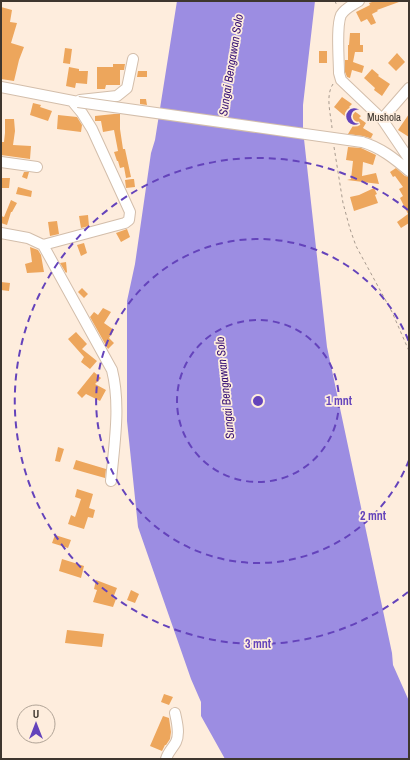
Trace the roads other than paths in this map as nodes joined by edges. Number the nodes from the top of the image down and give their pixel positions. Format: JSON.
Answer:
{"nodes":[{"id":1,"x":359,"y":1,"type":"edge"},
{"id":2,"x":133,"y":58,"type":"dead end"},
{"id":3,"x":1,"y":88,"type":"edge"},
{"id":4,"x":409,"y":88,"type":"edge"},
{"id":5,"x":75,"y":102,"type":"junction"},
{"id":6,"x":382,"y":120,"type":"junction"},
{"id":7,"x":409,"y":160,"type":"edge"},
{"id":8,"x":1,"y":162,"type":"edge"},
{"id":9,"x":37,"y":167,"type":"dead end"},
{"id":10,"x":409,"y":171,"type":"edge"},
{"id":11,"x":1,"y":233,"type":"edge"},
{"id":12,"x":43,"y":245,"type":"junction"},
{"id":13,"x":111,"y":481,"type":"dead end"},
{"id":14,"x":176,"y":713,"type":"dead end"},
{"id":15,"x":166,"y":759,"type":"edge"}],
"edges":[{"from":1,"to":6,"type":"street"},
{"from":2,"to":5,"type":"street"},
{"from":3,"to":5,"type":"street"},
{"from":4,"to":6,"type":"street"},
{"from":5,"to":10,"type":"street","bridge":true},
{"from":5,"to":12,"type":"street"},
{"from":6,"to":7,"type":"street"},
{"from":8,"to":9,"type":"street"},
{"from":11,"to":12,"type":"street"},
{"from":12,"to":13,"type":"street"},
{"from":14,"to":15,"type":"street"}]}
